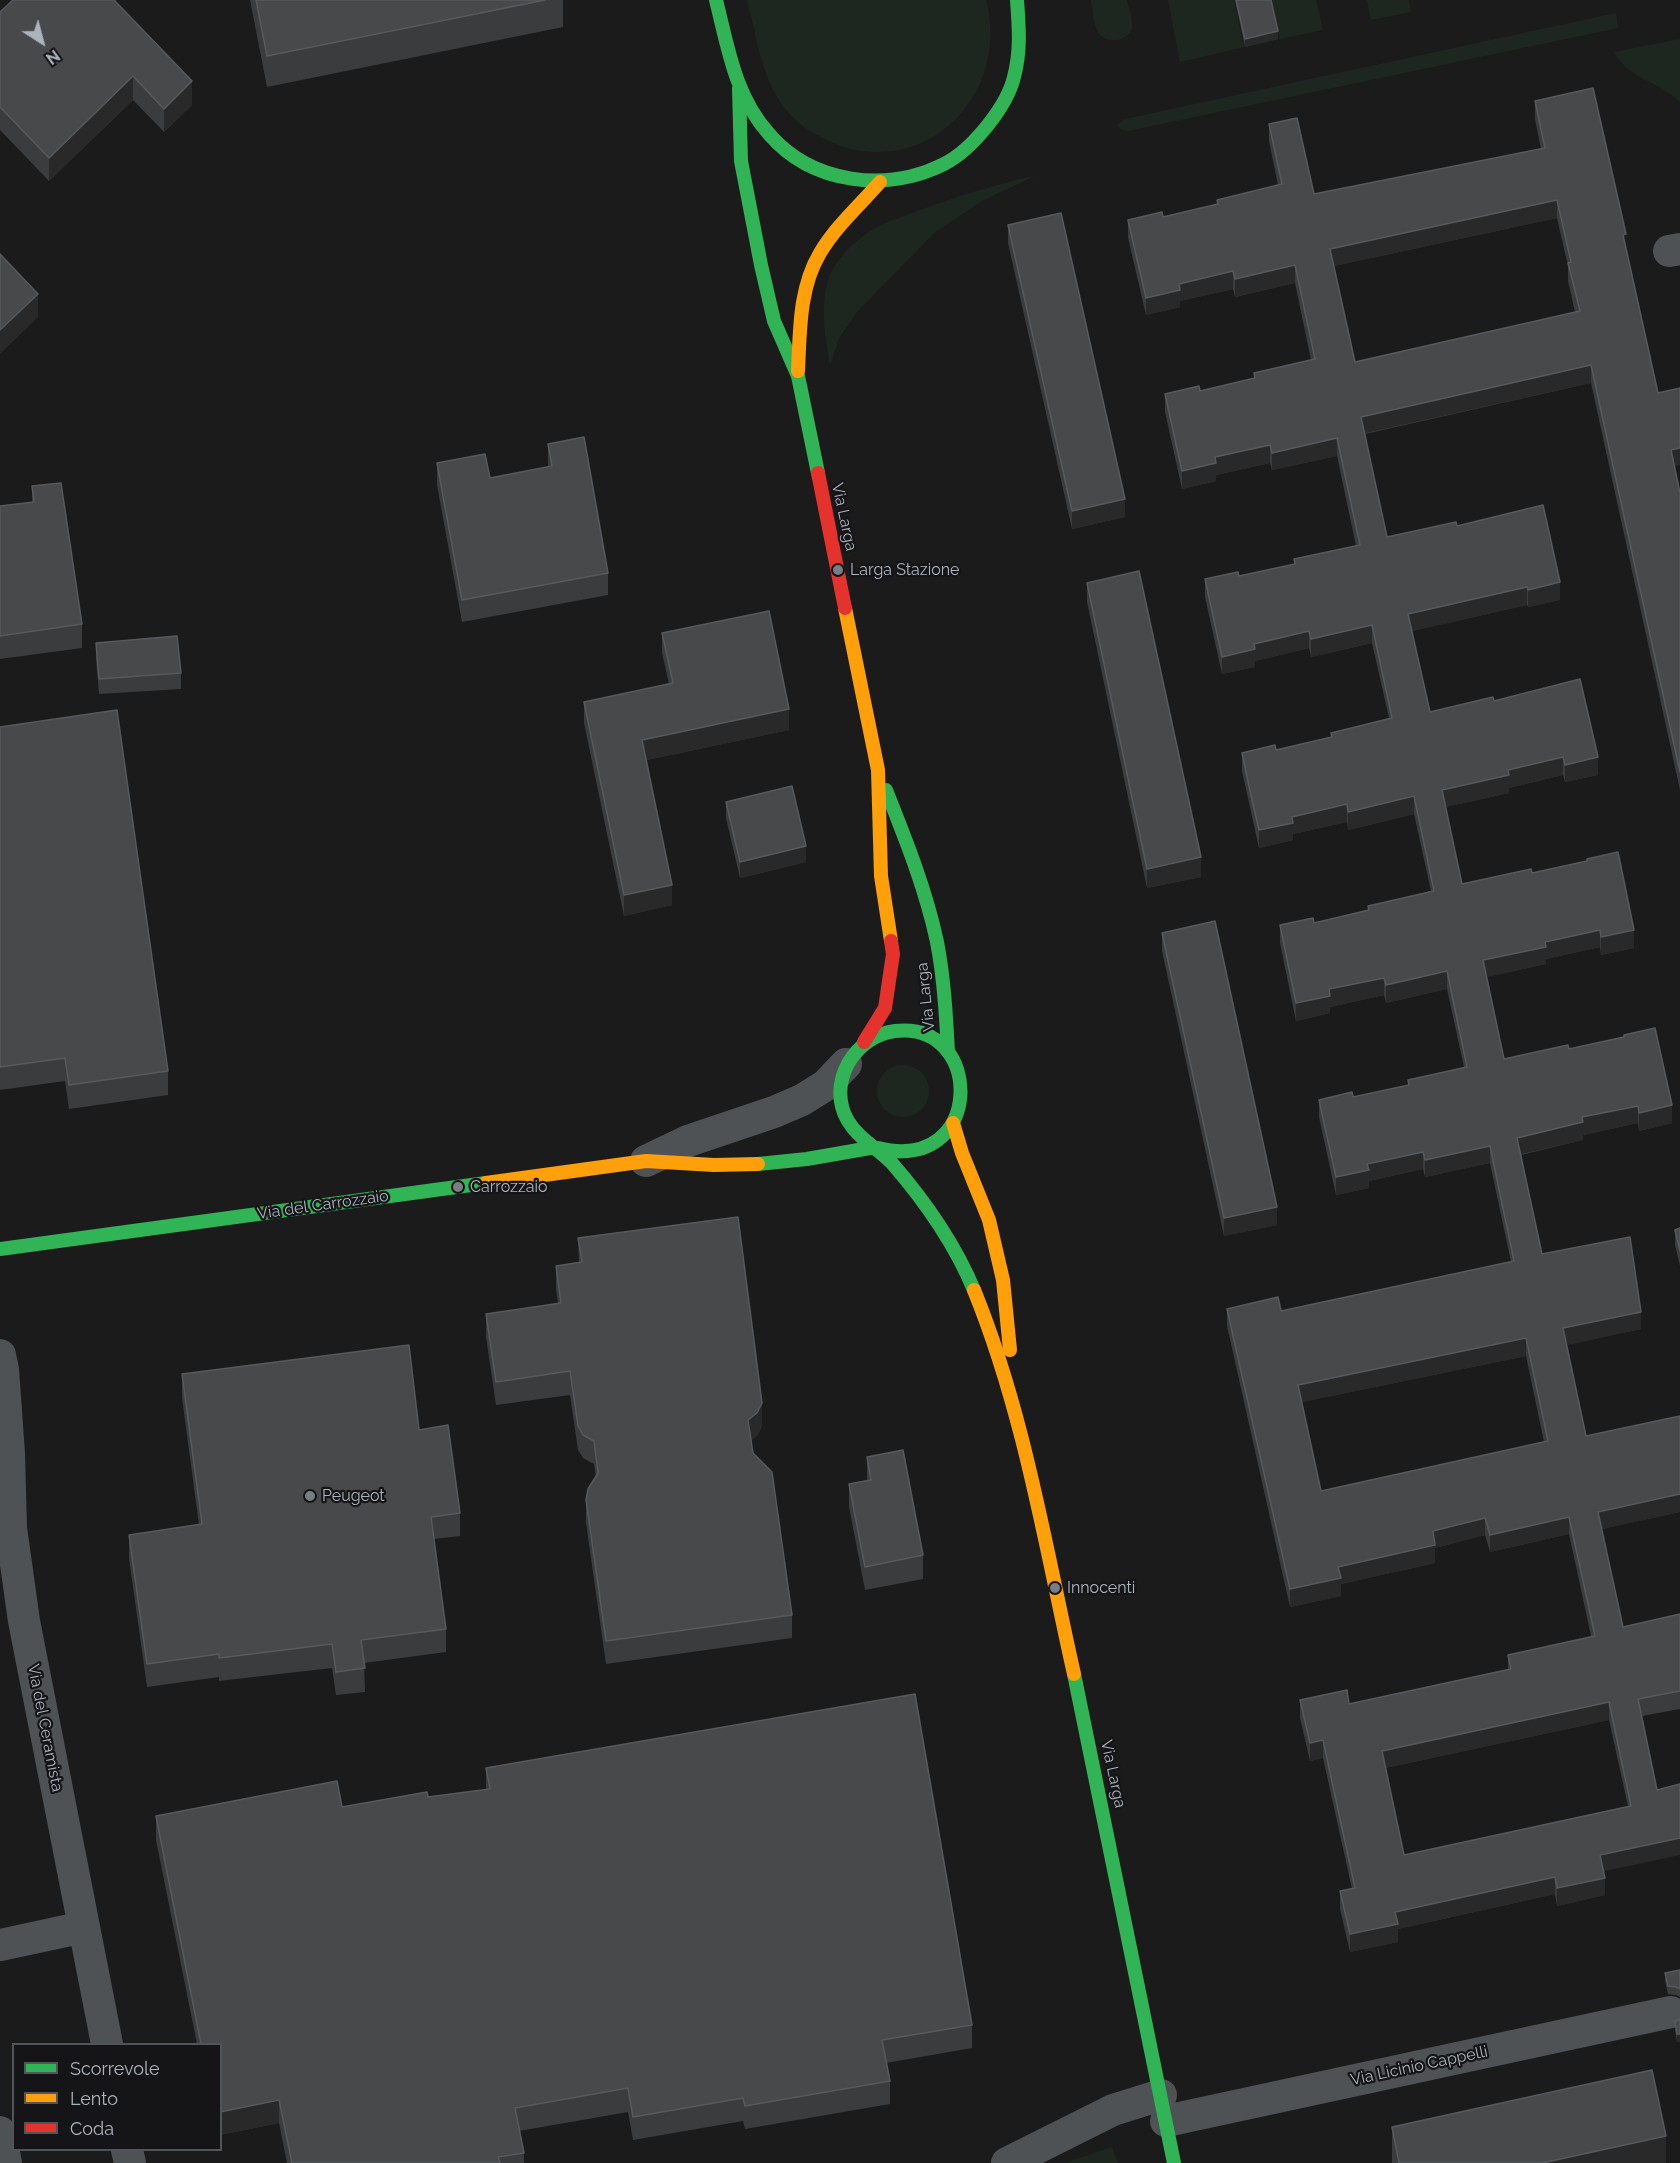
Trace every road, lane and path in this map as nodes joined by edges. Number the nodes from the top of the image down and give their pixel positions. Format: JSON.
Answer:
{"nodes":[{"id":1,"x":716,"y":0,"type":"edge"},
{"id":2,"x":1017,"y":0,"type":"edge"},
{"id":3,"x":739,"y":88,"type":"junction"},
{"id":4,"x":880,"y":182,"type":"junction"},
{"id":5,"x":798,"y":376,"type":"junction"},
{"id":6,"x":878,"y":770,"type":"junction"},
{"id":7,"x":948,"y":1052,"type":"junction"},
{"id":8,"x":855,"y":1053,"type":"junction"},
{"id":9,"x":953,"y":1123,"type":"junction"},
{"id":10,"x":876,"y":1147,"type":"junction"},
{"id":11,"x":646,"y":1161,"type":"junction"},
{"id":12,"x":0,"y":1248,"type":"edge"},
{"id":13,"x":0,"y":1355,"type":"edge"},
{"id":14,"x":1012,"y":1394,"type":"junction"},
{"id":15,"x":5,"y":1529,"type":"edge"},
{"id":16,"x":84,"y":1927,"type":"junction"},
{"id":17,"x":0,"y":1945,"type":"edge"},
{"id":18,"x":1671,"y":2012,"type":"dead end"},
{"id":19,"x":106,"y":2043,"type":"edge"},
{"id":20,"x":1163,"y":2108,"type":"junction"},
{"id":21,"x":0,"y":2132,"type":"edge"},
{"id":22,"x":6,"y":2163,"type":"edge"},
{"id":23,"x":1007,"y":2163,"type":"edge"},
{"id":24,"x":1174,"y":2163,"type":"edge"}],
"edges":[{"from":1,"to":3,"type":"main road"},
{"from":2,"to":4,"type":"main road"},
{"from":3,"to":4,"type":"main road"},
{"from":3,"to":5,"type":"main road","name":"Via Larga"},
{"from":4,"to":5,"type":"main road","name":"Via Larga"},
{"from":5,"to":6,"type":"main road","name":"Via Larga"},
{"from":6,"to":7,"type":"main road","name":"Via Larga"},
{"from":6,"to":8,"type":"main road","name":"Via Larga"},
{"from":7,"to":8,"type":"main road","name":"Via Larga"},
{"from":7,"to":9,"type":"main road","name":"Via Larga"},
{"from":8,"to":10,"type":"main road","name":"Via Larga"},
{"from":8,"to":11,"type":"street","name":"Via del Carrozzaio"},
{"from":9,"to":10,"type":"main road"},
{"from":9,"to":14,"type":"main road","name":"Via Larga"},
{"from":10,"to":11,"type":"main road","name":"Via del Carrozzaio"},
{"from":10,"to":14,"type":"main road","name":"Via Larga"},
{"from":11,"to":12,"type":"main road","name":"Via del Carrozzaio"},
{"from":13,"to":15,"type":"street","name":"Via del Ceramista"},
{"from":14,"to":20,"type":"main road","name":"Via Larga"},
{"from":15,"to":16,"type":"street","name":"Via del Ceramista"},
{"from":16,"to":17,"type":"street"},
{"from":16,"to":19,"type":"street","name":"Via del Ceramista"},
{"from":18,"to":20,"type":"street","name":"Via Licinio Cappelli"},
{"from":20,"to":23,"type":"street","name":"Via Licinio Cappelli"},
{"from":20,"to":24,"type":"main road","name":"Via Larga"},
{"from":21,"to":22,"type":"street"}]}
